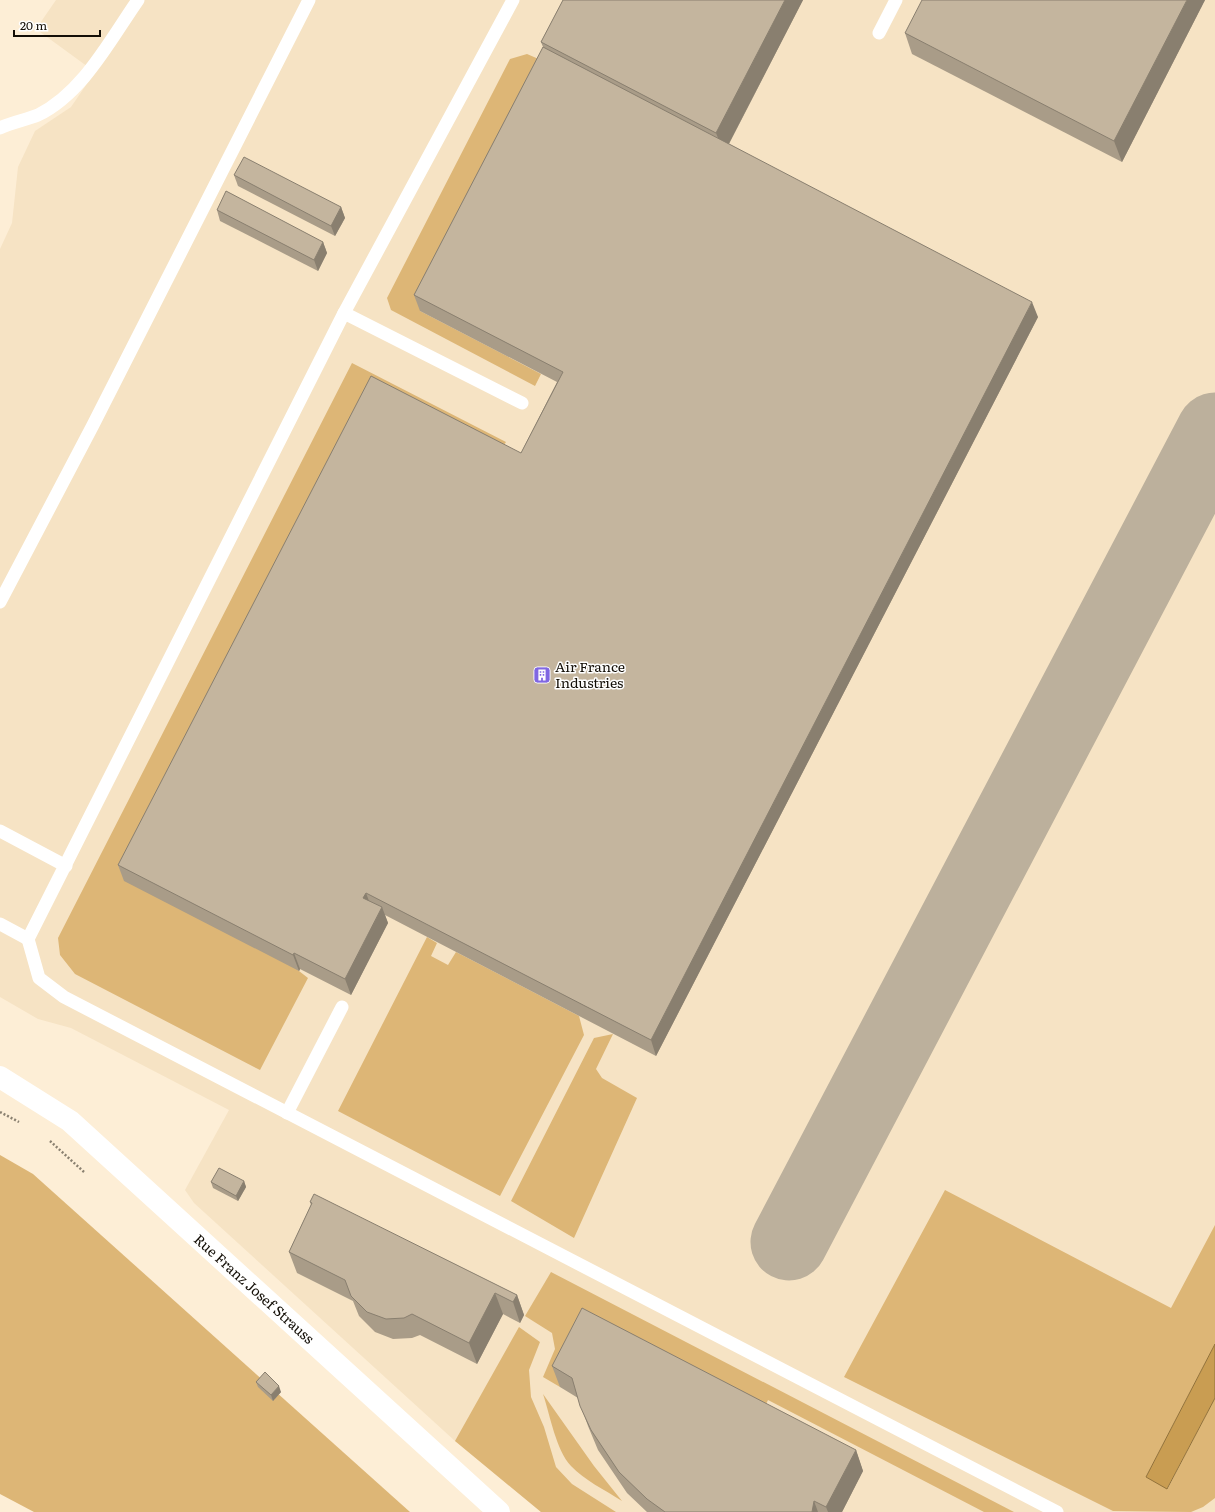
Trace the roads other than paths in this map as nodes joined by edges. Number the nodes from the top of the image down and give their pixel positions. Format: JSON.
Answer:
{"nodes":[{"id":1,"x":138,"y":0,"type":"edge"},
{"id":2,"x":309,"y":0,"type":"edge"},
{"id":3,"x":513,"y":0,"type":"edge"},
{"id":4,"x":896,"y":0,"type":"edge"},
{"id":5,"x":879,"y":33,"type":"dead end"},
{"id":6,"x":0,"y":128,"type":"edge"},
{"id":7,"x":344,"y":313,"type":"junction"},
{"id":8,"x":522,"y":403,"type":"dead end"},
{"id":9,"x":0,"y":602,"type":"edge"},
{"id":10,"x":0,"y":831,"type":"edge"},
{"id":11,"x":66,"y":866,"type":"junction"},
{"id":12,"x":0,"y":924,"type":"edge"},
{"id":13,"x":28,"y":939,"type":"junction"},
{"id":14,"x":342,"y":1007,"type":"dead end"},
{"id":15,"x":0,"y":1077,"type":"edge"},
{"id":16,"x":287,"y":1112,"type":"junction"},
{"id":17,"x":499,"y":1512,"type":"edge"},
{"id":18,"x":1057,"y":1512,"type":"edge"}],
"edges":[{"from":1,"to":6,"type":"lane"},
{"from":2,"to":9,"type":"lane"},
{"from":3,"to":7,"type":"lane"},
{"from":4,"to":5,"type":"lane"},
{"from":7,"to":8,"type":"lane"},
{"from":7,"to":11,"type":"lane"},
{"from":10,"to":11,"type":"lane"},
{"from":11,"to":13,"type":"lane"},
{"from":12,"to":13,"type":"lane"},
{"from":13,"to":16,"type":"lane"},
{"from":14,"to":16,"type":"lane"},
{"from":15,"to":17,"type":"street","name":"Rue Franz Josef Strauss"},
{"from":16,"to":18,"type":"lane"}]}
